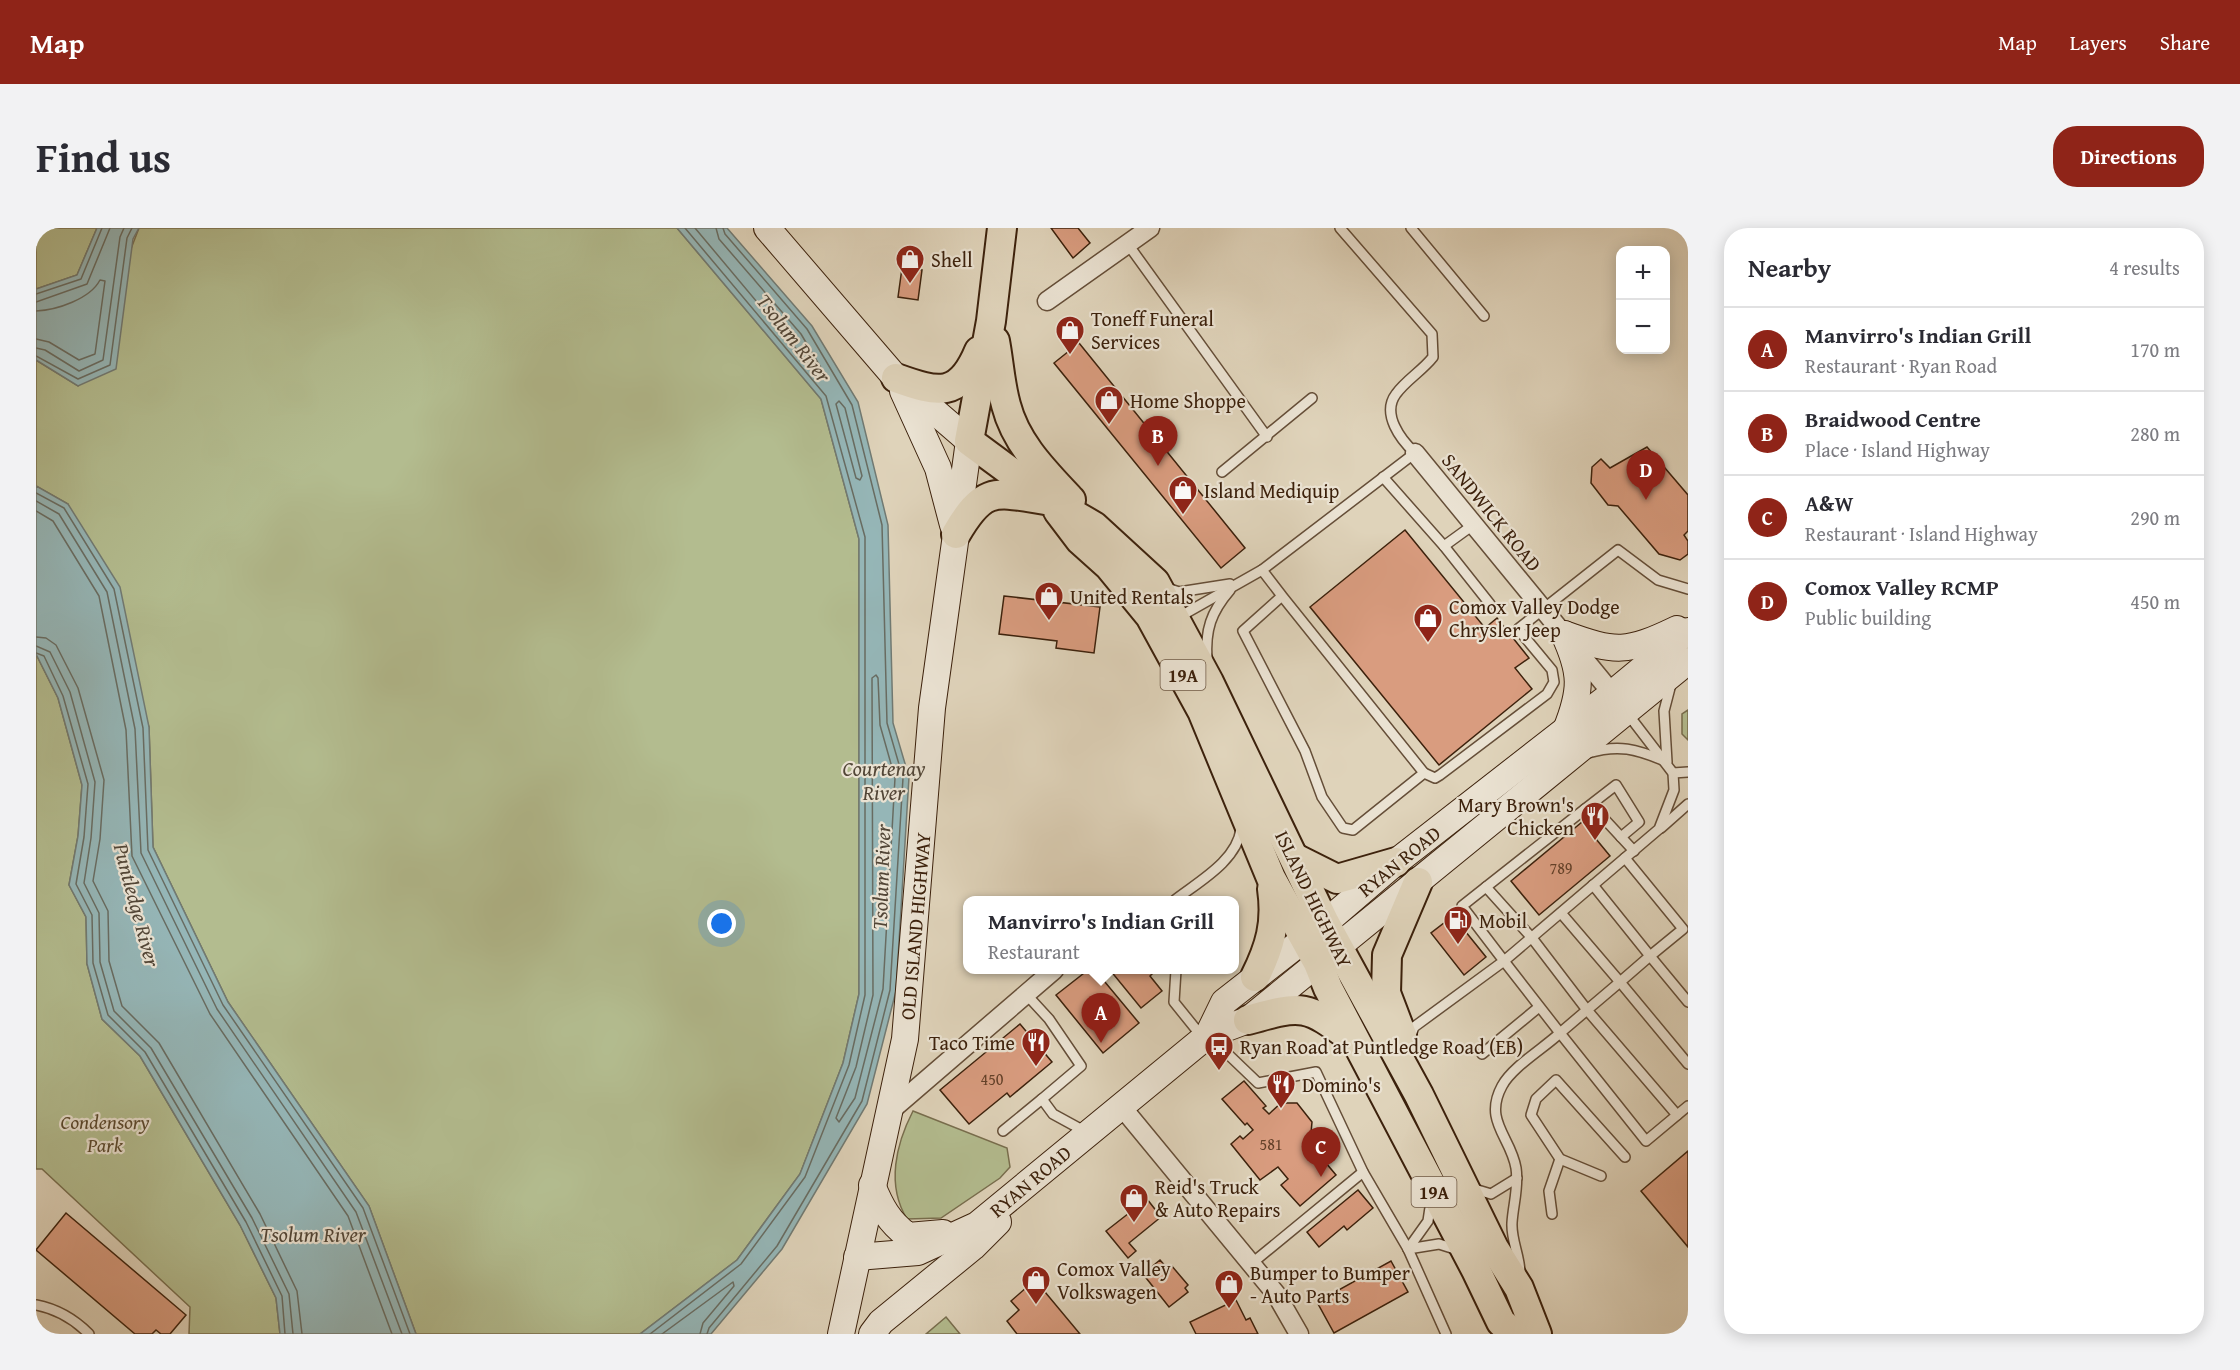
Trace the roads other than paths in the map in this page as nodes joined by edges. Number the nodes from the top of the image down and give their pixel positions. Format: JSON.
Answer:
{"nodes":[{"id":1,"x":767,"y":228,"type":"edge"},
{"id":2,"x":1002,"y":228,"type":"edge"},
{"id":3,"x":1150,"y":228,"type":"edge"},
{"id":4,"x":1340,"y":228,"type":"edge"},
{"id":5,"x":1411,"y":228,"type":"edge"},
{"id":6,"x":1127,"y":243,"type":"junction"},
{"id":7,"x":1047,"y":301,"type":"dead end"},
{"id":8,"x":1484,"y":316,"type":"dead end"},
{"id":9,"x":991,"y":321,"type":"junction"},
{"id":10,"x":896,"y":378,"type":"junction"},
{"id":11,"x":1312,"y":398,"type":"dead end"},
{"id":12,"x":1267,"y":437,"type":"junction"},
{"id":13,"x":969,"y":441,"type":"junction"},
{"id":14,"x":1415,"y":453,"type":"junction"},
{"id":15,"x":1222,"y":472,"type":"dead end"},
{"id":16,"x":1383,"y":477,"type":"junction"},
{"id":17,"x":1049,"y":500,"type":"junction"},
{"id":18,"x":1473,"y":525,"type":"junction"},
{"id":19,"x":1094,"y":526,"type":"junction"},
{"id":20,"x":956,"y":534,"type":"junction"},
{"id":21,"x":1444,"y":546,"type":"junction"},
{"id":22,"x":1262,"y":570,"type":"junction"},
{"id":23,"x":1155,"y":582,"type":"junction"},
{"id":24,"x":1235,"y":584,"type":"junction"},
{"id":25,"x":1688,"y":589,"type":"edge"},
{"id":26,"x":1282,"y":596,"type":"junction"},
{"id":27,"x":1490,"y":604,"type":"dead end"},
{"id":28,"x":1542,"y":608,"type":"junction"},
{"id":29,"x":1163,"y":617,"type":"junction"},
{"id":30,"x":1688,"y":623,"type":"edge"},
{"id":31,"x":1688,"y":630,"type":"edge"},
{"id":32,"x":1564,"y":634,"type":"junction"},
{"id":33,"x":1683,"y":665,"type":"edge"},
{"id":34,"x":1209,"y":682,"type":"junction"},
{"id":35,"x":1620,"y":702,"type":"junction"},
{"id":36,"x":1566,"y":731,"type":"junction"},
{"id":37,"x":1571,"y":759,"type":"junction"},
{"id":38,"x":1667,"y":762,"type":"junction"},
{"id":39,"x":1688,"y":772,"type":"edge"},
{"id":40,"x":1424,"y":773,"type":"junction"},
{"id":41,"x":1673,"y":773,"type":"junction"},
{"id":42,"x":1688,"y":804,"type":"edge"},
{"id":43,"x":1244,"y":809,"type":"junction"},
{"id":44,"x":1585,"y":809,"type":"junction"},
{"id":45,"x":1659,"y":830,"type":"junction"},
{"id":46,"x":1621,"y":837,"type":"junction"},
{"id":47,"x":1634,"y":851,"type":"junction"},
{"id":48,"x":1295,"y":858,"type":"junction"},
{"id":49,"x":1625,"y":858,"type":"junction"},
{"id":50,"x":1396,"y":862,"type":"junction"},
{"id":51,"x":1270,"y":878,"type":"junction"},
{"id":52,"x":1418,"y":882,"type":"junction"},
{"id":53,"x":1593,"y":885,"type":"junction"},
{"id":54,"x":1486,"y":888,"type":"junction"},
{"id":55,"x":1181,"y":896,"type":"edge"},
{"id":56,"x":1561,"y":913,"type":"junction"},
{"id":57,"x":1686,"y":929,"type":"edge"},
{"id":58,"x":1314,"y":931,"type":"junction"},
{"id":59,"x":1532,"y":938,"type":"junction"},
{"id":60,"x":1329,"y":955,"type":"junction"},
{"id":61,"x":1650,"y":956,"type":"junction"},
{"id":62,"x":1504,"y":961,"type":"junction"},
{"id":63,"x":1048,"y":974,"type":"edge"},
{"id":64,"x":1176,"y":974,"type":"edge"},
{"id":65,"x":1255,"y":977,"type":"junction"},
{"id":66,"x":1620,"y":982,"type":"junction"},
{"id":67,"x":1026,"y":994,"type":"junction"},
{"id":68,"x":1688,"y":1002,"type":"edge"},
{"id":69,"x":1539,"y":1007,"type":"junction"},
{"id":70,"x":1587,"y":1010,"type":"junction"},
{"id":71,"x":1248,"y":1020,"type":"junction"},
{"id":72,"x":1560,"y":1033,"type":"junction"},
{"id":73,"x":1206,"y":1037,"type":"junction"},
{"id":74,"x":1360,"y":1045,"type":"junction"},
{"id":75,"x":1406,"y":1047,"type":"junction"},
{"id":76,"x":1482,"y":1054,"type":"dead end"},
{"id":77,"x":1688,"y":1065,"type":"edge"},
{"id":78,"x":1419,"y":1095,"type":"junction"},
{"id":79,"x":1042,"y":1100,"type":"junction"},
{"id":80,"x":1121,"y":1106,"type":"junction"},
{"id":81,"x":1688,"y":1106,"type":"edge"},
{"id":82,"x":888,"y":1113,"type":"junction"},
{"id":83,"x":1677,"y":1115,"type":"junction"},
{"id":84,"x":1003,"y":1131,"type":"dead end"},
{"id":85,"x":1088,"y":1134,"type":"junction"},
{"id":86,"x":1625,"y":1157,"type":"dead end"},
{"id":87,"x":1560,"y":1159,"type":"junction"},
{"id":88,"x":1363,"y":1172,"type":"junction"},
{"id":89,"x":1601,"y":1176,"type":"dead end"},
{"id":90,"x":1517,"y":1178,"type":"junction"},
{"id":91,"x":1462,"y":1182,"type":"junction"},
{"id":92,"x":872,"y":1185,"type":"junction"},
{"id":93,"x":1432,"y":1190,"type":"junction"},
{"id":94,"x":1552,"y":1214,"type":"dead end"},
{"id":95,"x":977,"y":1225,"type":"junction"},
{"id":96,"x":1408,"y":1249,"type":"junction"},
{"id":97,"x":1466,"y":1253,"type":"junction"},
{"id":98,"x":857,"y":1257,"type":"junction"},
{"id":99,"x":1251,"y":1264,"type":"junction"},
{"id":100,"x":1519,"y":1288,"type":"junction"},
{"id":101,"x":36,"y":1305,"type":"edge"},
{"id":102,"x":88,"y":1334,"type":"edge"},
{"id":103,"x":841,"y":1334,"type":"edge"},
{"id":104,"x":872,"y":1334,"type":"edge"},
{"id":105,"x":1299,"y":1334,"type":"edge"},
{"id":106,"x":1446,"y":1334,"type":"edge"},
{"id":107,"x":1514,"y":1334,"type":"edge"},
{"id":108,"x":1537,"y":1334,"type":"edge"}],
"edges":[{"from":1,"to":10,"type":"main road"},
{"from":2,"to":9,"type":"main road"},
{"from":3,"to":6,"type":"street"},
{"from":4,"to":14,"type":"lane"},
{"from":5,"to":8,"type":"lane"},
{"from":6,"to":7,"type":"street"},
{"from":6,"to":12,"type":"lane"},
{"from":9,"to":10,"type":"main road"},
{"from":9,"to":13,"type":"main road"},
{"from":9,"to":19,"type":"main road"},
{"from":10,"to":13,"type":"main road"},
{"from":10,"to":20,"type":"main road"},
{"from":11,"to":12,"type":"lane"},
{"from":12,"to":15,"type":"lane"},
{"from":13,"to":17,"type":"main road","name":"ISLAND HIGHWAY","number":"19A"},
{"from":13,"to":20,"type":"main road","name":"OLD ISLAND HIGHWAY"},
{"from":14,"to":16,"type":"lane"},
{"from":14,"to":18,"type":"street","name":"SANDWICK ROAD"},
{"from":16,"to":21,"type":"lane"},
{"from":16,"to":22,"type":"lane"},
{"from":17,"to":19,"type":"main road","name":"ISLAND HIGHWAY","number":"19A"},
{"from":17,"to":20,"type":"main road"},
{"from":17,"to":29,"type":"main road","name":"ISLAND HIGHWAY","number":"19A"},
{"from":18,"to":21,"type":"lane"},
{"from":18,"to":28,"type":"street","name":"SANDWICK ROAD"},
{"from":19,"to":23,"type":"main road","name":"ISLAND HIGHWAY","number":"19A"},
{"from":20,"to":82,"type":"main road","name":"OLD ISLAND HIGHWAY"},
{"from":21,"to":27,"type":"lane"},
{"from":22,"to":24,"type":"lane"},
{"from":22,"to":26,"type":"lane"},
{"from":23,"to":24,"type":"lane"},
{"from":23,"to":29,"type":"main road","name":"ISLAND HIGHWAY","number":"19A"},
{"from":24,"to":29,"type":"lane"},
{"from":24,"to":34,"type":"lane"},
{"from":25,"to":28,"type":"lane"},
{"from":26,"to":40,"type":"lane"},
{"from":26,"to":40,"type":"lane"},
{"from":28,"to":32,"type":"street","name":"SANDWICK ROAD"},
{"from":28,"to":40,"type":"lane"},
{"from":29,"to":34,"type":"main road","name":"ISLAND HIGHWAY","number":"19A"},
{"from":29,"to":43,"type":"main road","name":"ISLAND HIGHWAY","number":"19A"},
{"from":30,"to":32,"type":"main road"},
{"from":31,"to":35,"type":"main road","name":"RYAN ROAD"},
{"from":32,"to":35,"type":"street","name":"SANDWICK ROAD"},
{"from":32,"to":36,"type":"main road"},
{"from":33,"to":35,"type":"main road","name":"RYAN ROAD"},
{"from":33,"to":38,"type":"lane"},
{"from":34,"to":48,"type":"main road","name":"ISLAND HIGHWAY","number":"19A"},
{"from":35,"to":36,"type":"main road","name":"RYAN ROAD"},
{"from":35,"to":37,"type":"main road","name":"RYAN ROAD"},
{"from":35,"to":38,"type":"lane"},
{"from":36,"to":50,"type":"main road","name":"RYAN ROAD"},
{"from":37,"to":38,"type":"lane"},
{"from":37,"to":52,"type":"main road","name":"RYAN ROAD"},
{"from":38,"to":41,"type":"lane"},
{"from":39,"to":41,"type":"lane"},
{"from":41,"to":45,"type":"lane"},
{"from":42,"to":45,"type":"lane"},
{"from":43,"to":51,"type":"main road","name":"ISLAND HIGHWAY","number":"19A"},
{"from":43,"to":55,"type":"lane"},
{"from":44,"to":46,"type":"lane"},
{"from":44,"to":46,"type":"lane"},
{"from":44,"to":54,"type":"lane"},
{"from":45,"to":47,"type":"lane"},
{"from":46,"to":47,"type":"lane"},
{"from":47,"to":49,"type":"lane"},
{"from":48,"to":50,"type":"main road"},
{"from":48,"to":58,"type":"main road","name":"ISLAND HIGHWAY","number":"19A"},
{"from":49,"to":53,"type":"lane"},
{"from":49,"to":57,"type":"lane"},
{"from":50,"to":58,"type":"main road","name":"RYAN ROAD"},
{"from":51,"to":58,"type":"main road","name":"ISLAND HIGHWAY","number":"19A"},
{"from":51,"to":65,"type":"main road"},
{"from":52,"to":60,"type":"main road","name":"RYAN ROAD"},
{"from":52,"to":75,"type":"main road"},
{"from":53,"to":56,"type":"lane"},
{"from":53,"to":61,"type":"lane"},
{"from":54,"to":59,"type":"lane"},
{"from":54,"to":62,"type":"lane"},
{"from":56,"to":59,"type":"lane"},
{"from":56,"to":66,"type":"lane"},
{"from":57,"to":61,"type":"lane"},
{"from":58,"to":60,"type":"main road","name":"ISLAND HIGHWAY","number":"19A"},
{"from":58,"to":65,"type":"main road","name":"RYAN ROAD"},
{"from":59,"to":62,"type":"lane"},
{"from":59,"to":70,"type":"lane"},
{"from":60,"to":71,"type":"main road","name":"RYAN ROAD"},
{"from":60,"to":74,"type":"main road","name":"ISLAND HIGHWAY","number":"19A"},
{"from":60,"to":78,"type":"main road","name":"ISLAND HIGHWAY","number":"19A"},
{"from":61,"to":66,"type":"lane"},
{"from":61,"to":68,"type":"lane"},
{"from":62,"to":69,"type":"lane"},
{"from":62,"to":75,"type":"lane"},
{"from":63,"to":67,"type":"street"},
{"from":64,"to":73,"type":"lane"},
{"from":65,"to":73,"type":"main road","name":"RYAN ROAD"},
{"from":66,"to":70,"type":"lane"},
{"from":66,"to":77,"type":"lane"},
{"from":67,"to":79,"type":"lane"},
{"from":67,"to":82,"type":"street"},
{"from":69,"to":72,"type":"lane"},
{"from":69,"to":76,"type":"lane"},
{"from":70,"to":72,"type":"lane"},
{"from":70,"to":83,"type":"lane"},
{"from":71,"to":73,"type":"main road","name":"RYAN ROAD"},
{"from":71,"to":74,"type":"main road"},
{"from":72,"to":83,"type":"lane"},
{"from":72,"to":90,"type":"lane"},
{"from":73,"to":80,"type":"main road","name":"RYAN ROAD"},
{"from":73,"to":88,"type":"lane"},
{"from":74,"to":93,"type":"main road","name":"ISLAND HIGHWAY","number":"19A"},
{"from":75,"to":78,"type":"main road"},
{"from":78,"to":91,"type":"main road","name":"ISLAND HIGHWAY","number":"19A"},
{"from":79,"to":84,"type":"lane"},
{"from":79,"to":85,"type":"lane"},
{"from":80,"to":85,"type":"main road","name":"RYAN ROAD"},
{"from":80,"to":99,"type":"street"},
{"from":81,"to":83,"type":"lane"},
{"from":82,"to":92,"type":"main road","name":"OLD ISLAND HIGHWAY"},
{"from":85,"to":95,"type":"main road","name":"RYAN ROAD"},
{"from":85,"to":104,"type":"main road"},
{"from":86,"to":87,"type":"lane"},
{"from":87,"to":89,"type":"lane"},
{"from":87,"to":94,"type":"lane"},
{"from":88,"to":96,"type":"lane"},
{"from":88,"to":99,"type":"lane"},
{"from":90,"to":91,"type":"lane"},
{"from":90,"to":100,"type":"lane"},
{"from":91,"to":100,"type":"main road","name":"ISLAND HIGHWAY","number":"19A"},
{"from":92,"to":95,"type":"main road"},
{"from":92,"to":98,"type":"main road","name":"OLD ISLAND HIGHWAY"},
{"from":93,"to":96,"type":"lane"},
{"from":93,"to":97,"type":"main road","name":"ISLAND HIGHWAY","number":"19A"},
{"from":95,"to":98,"type":"main road","name":"RYAN ROAD"},
{"from":96,"to":97,"type":"lane"},
{"from":96,"to":106,"type":"lane"},
{"from":97,"to":107,"type":"main road","name":"ISLAND HIGHWAY","number":"19A"},
{"from":98,"to":103,"type":"main road","name":"OLD ISLAND HIGHWAY"},
{"from":99,"to":105,"type":"street"},
{"from":100,"to":108,"type":"main road","name":"ISLAND HIGHWAY","number":"19A"},
{"from":101,"to":102,"type":"lane"}]}
